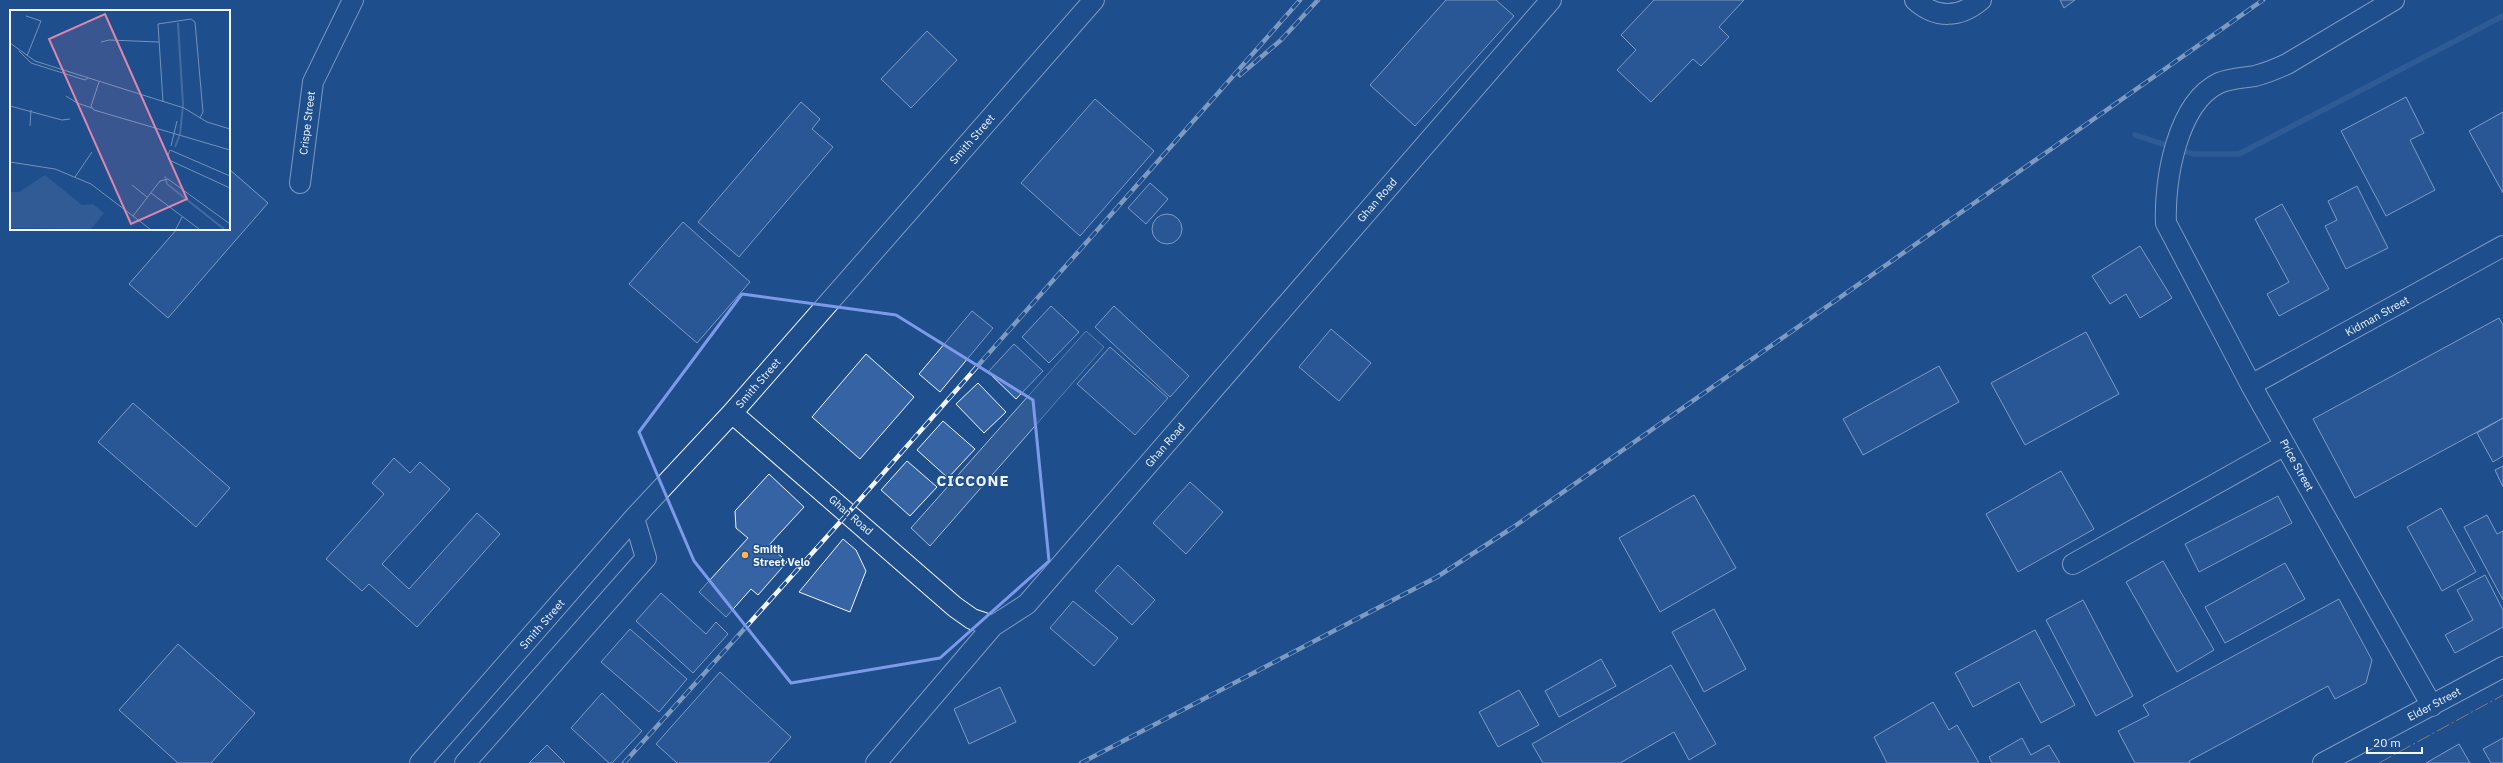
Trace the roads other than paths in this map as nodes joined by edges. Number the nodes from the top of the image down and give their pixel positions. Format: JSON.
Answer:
{"nodes":[{"id":1,"x":353,"y":0,"type":"edge"},
{"id":2,"x":1094,"y":0,"type":"edge"},
{"id":3,"x":1550,"y":0,"type":"edge"},
{"id":4,"x":1915,"y":0,"type":"edge"},
{"id":5,"x":1980,"y":0,"type":"edge"},
{"id":6,"x":2394,"y":0,"type":"edge"},
{"id":7,"x":300,"y":183,"type":"dead end"},
{"id":8,"x":2503,"y":246,"type":"edge"},
{"id":9,"x":2252,"y":385,"type":"junction"},
{"id":10,"x":732,"y":412,"type":"junction"},
{"id":11,"x":2285,"y":445,"type":"junction"},
{"id":12,"x":634,"y":518,"type":"junction"},
{"id":13,"x":2073,"y":564,"type":"dead end"},
{"id":14,"x":994,"y":626,"type":"junction"},
{"id":15,"x":2503,"y":667,"type":"edge"},
{"id":16,"x":2432,"y":706,"type":"junction"},
{"id":17,"x":420,"y":763,"type":"edge"},
{"id":18,"x":465,"y":763,"type":"edge"},
{"id":19,"x":876,"y":763,"type":"edge"},
{"id":20,"x":2323,"y":763,"type":"edge"}],
"edges":[{"from":1,"to":7,"type":"street","name":"Crispe Street"},
{"from":2,"to":10,"type":"street","name":"Smith Street"},
{"from":3,"to":14,"type":"street","name":"Ghan Road"},
{"from":4,"to":5,"type":"street"},
{"from":6,"to":9,"type":"street","name":"Price Street"},
{"from":8,"to":9,"type":"street","name":"Kidman Street"},
{"from":9,"to":11,"type":"street","name":"Price Street"},
{"from":10,"to":12,"type":"street","name":"Smith Street"},
{"from":10,"to":14,"type":"street","name":"Ghan Road"},
{"from":11,"to":13,"type":"street"},
{"from":11,"to":16,"type":"street","name":"Price Street"},
{"from":12,"to":17,"type":"street","name":"Smith Street"},
{"from":12,"to":18,"type":"street"},
{"from":14,"to":19,"type":"street"},
{"from":15,"to":16,"type":"street","name":"Elder Street"},
{"from":16,"to":20,"type":"street","name":"Elder Street"}]}
